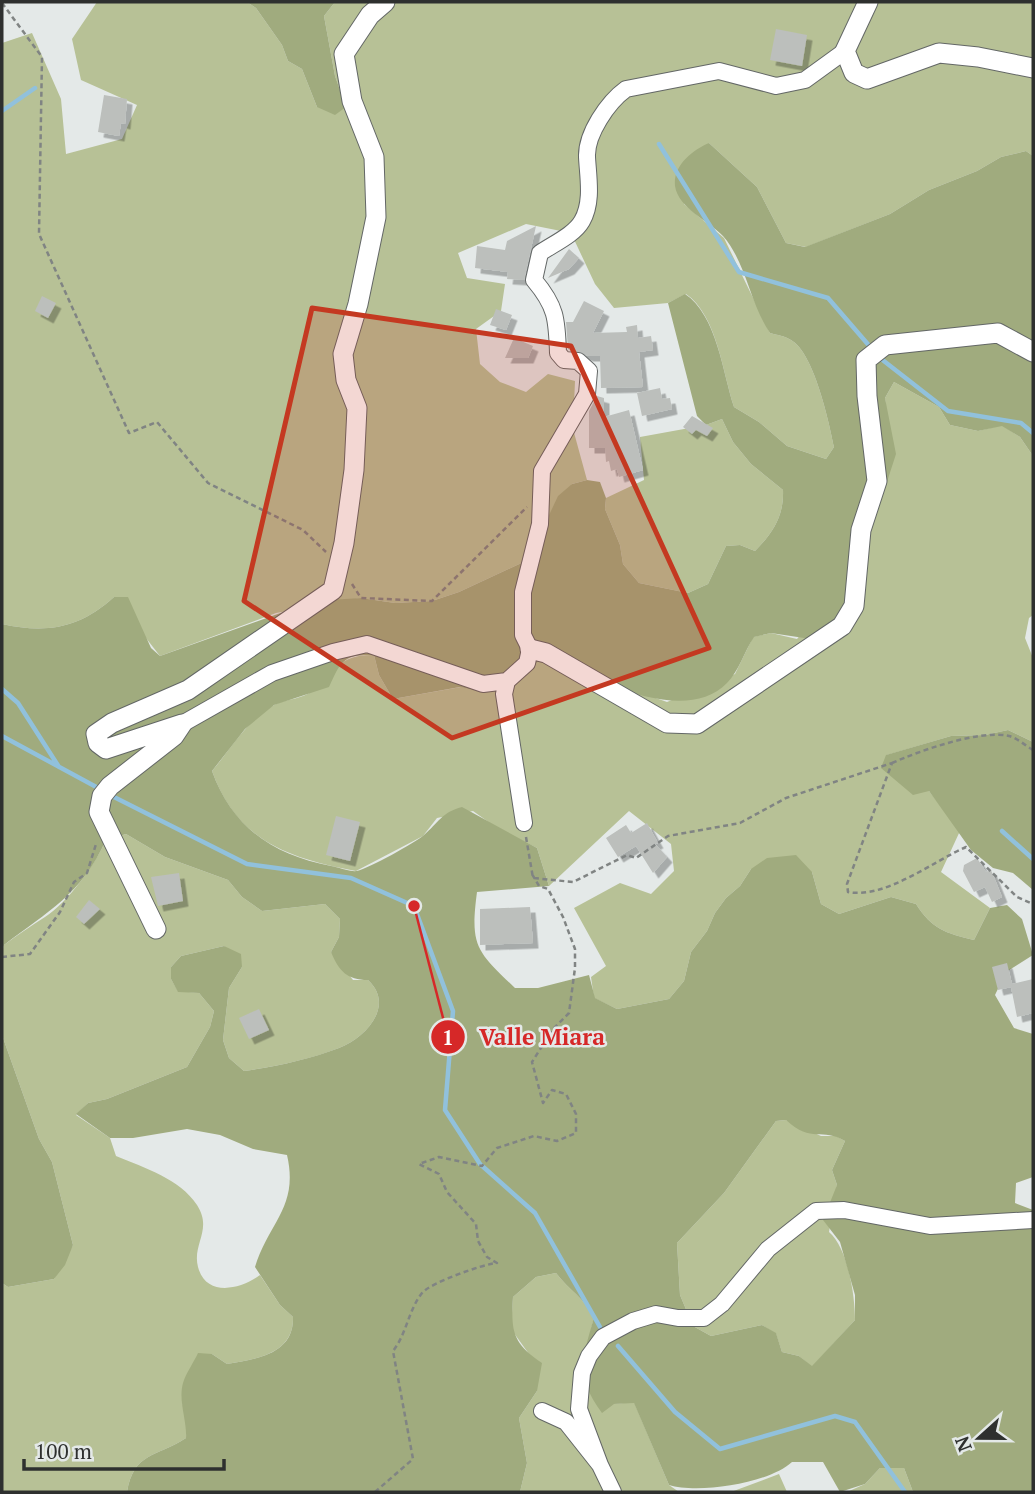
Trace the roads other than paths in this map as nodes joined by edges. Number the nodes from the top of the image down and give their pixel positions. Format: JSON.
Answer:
{"nodes":[{"id":1,"x":385,"y":2,"type":"edge"},
{"id":2,"x":868,"y":2,"type":"edge"},
{"id":3,"x":845,"y":51,"type":"junction"},
{"id":4,"x":1033,"y":68,"type":"edge"},
{"id":5,"x":1033,"y":352,"type":"edge"},
{"id":6,"x":530,"y":649,"type":"junction"},
{"id":7,"x":507,"y":681,"type":"junction"},
{"id":8,"x":182,"y":724,"type":"junction"},
{"id":9,"x":524,"y":823,"type":"road end"},
{"id":10,"x":156,"y":929,"type":"dead end"},
{"id":11,"x":1033,"y":1220,"type":"edge"},
{"id":12,"x":542,"y":1411,"type":"dead end"},
{"id":13,"x":600,"y":1465,"type":"junction"},
{"id":14,"x":613,"y":1492,"type":"edge"}],
"edges":[{"from":1,"to":8,"type":"street"},
{"from":2,"to":3,"type":"street"},
{"from":3,"to":4,"type":"street"},
{"from":3,"to":6,"type":"street"},
{"from":5,"to":6,"type":"street"},
{"from":6,"to":7,"type":"street"},
{"from":7,"to":8,"type":"street"},
{"from":7,"to":9,"type":"street"},
{"from":8,"to":10,"type":"street"},
{"from":11,"to":13,"type":"street"},
{"from":12,"to":13,"type":"street"},
{"from":13,"to":14,"type":"street"}]}
